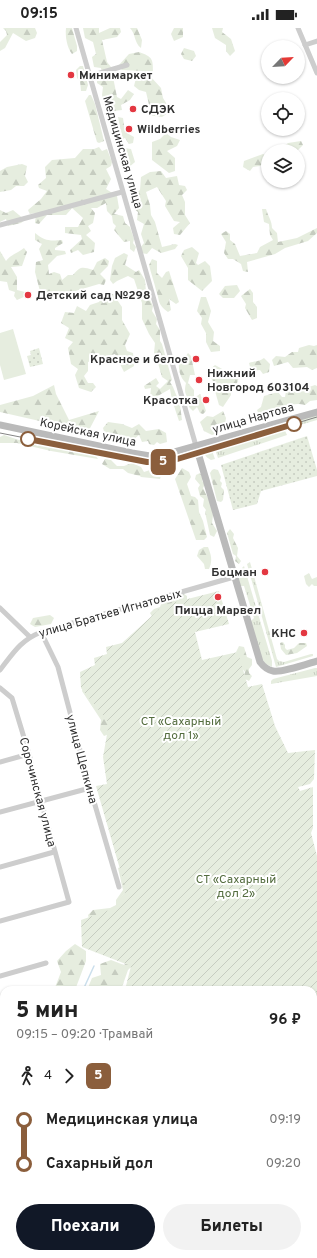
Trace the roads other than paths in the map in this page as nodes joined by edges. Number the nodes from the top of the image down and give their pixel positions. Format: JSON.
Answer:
{"nodes":[{"id":1,"x":76,"y":28,"type":"edge"},
{"id":2,"x":298,"y":28,"type":"edge"},
{"id":3,"x":303,"y":40,"type":"edge"},
{"id":4,"x":317,"y":40,"type":"edge"},
{"id":5,"x":305,"y":45,"type":"joint"},
{"id":6,"x":127,"y":65,"type":"dead end"},
{"id":7,"x":317,"y":73,"type":"edge"},
{"id":8,"x":90,"y":76,"type":"junction"},
{"id":9,"x":122,"y":192,"type":"junction"},
{"id":10,"x":0,"y":225,"type":"edge"},
{"id":11,"x":317,"y":412,"type":"edge"},
{"id":12,"x":0,"y":425,"type":"edge"},
{"id":13,"x":196,"y":446,"type":"junction"},
{"id":14,"x":234,"y":577,"type":"junction"},
{"id":15,"x":0,"y":608,"type":"edge"},
{"id":16,"x":41,"y":632,"type":"junction"},
{"id":17,"x":30,"y":637,"type":"junction"},
{"id":18,"x":317,"y":661,"type":"edge"},
{"id":19,"x":0,"y":670,"type":"edge"},
{"id":20,"x":0,"y":688,"type":"edge"},
{"id":21,"x":29,"y":754,"type":"junction"},
{"id":22,"x":0,"y":762,"type":"edge"},
{"id":23,"x":90,"y":788,"type":"junction"},
{"id":24,"x":40,"y":801,"type":"junction"},
{"id":25,"x":0,"y":812,"type":"edge"},
{"id":26,"x":54,"y":852,"type":"junction"},
{"id":27,"x":0,"y":867,"type":"edge"},
{"id":28,"x":119,"y":887,"type":"dead end"},
{"id":29,"x":0,"y":921,"type":"edge"},
{"id":30,"x":46,"y":963,"type":"dead end"},
{"id":31,"x":0,"y":976,"type":"edge"}],
"edges":[{"from":1,"to":8,"type":"street","name":"Медицинская улица"},
{"from":2,"to":3,"type":"street"},
{"from":4,"to":5,"type":"street"},
{"from":5,"to":7,"type":"street"},
{"from":6,"to":8,"type":"street"},
{"from":8,"to":9,"type":"street","name":"Медицинская улица"},
{"from":9,"to":10,"type":"street"},
{"from":9,"to":13,"type":"street","name":"Медицинская улица"},
{"from":11,"to":13,"type":"street","name":"улица Нартова"},
{"from":12,"to":13,"type":"street","name":"Корейская улица"},
{"from":13,"to":14,"type":"street","name":"Медицинская улица"},
{"from":14,"to":16,"type":"street","name":"улица Братьев Игнатовых"},
{"from":14,"to":18,"type":"street","name":"Медицинская улица"},
{"from":15,"to":17,"type":"street"},
{"from":16,"to":17,"type":"street","name":"улица Братьев Игнатовых"},
{"from":16,"to":23,"type":"street","name":"улица Щепкина"},
{"from":17,"to":19,"type":"street","name":"улица Братьев Игнатовых"},
{"from":20,"to":21,"type":"street","name":"Сорочинская улица"},
{"from":21,"to":22,"type":"street"},
{"from":21,"to":24,"type":"street","name":"Сорочинская улица"},
{"from":23,"to":24,"type":"street"},
{"from":23,"to":28,"type":"street","name":"улица Щепкина"},
{"from":24,"to":25,"type":"street"},
{"from":24,"to":26,"type":"street","name":"Сорочинская улица"},
{"from":26,"to":27,"type":"street"},
{"from":26,"to":29,"type":"street","name":"Сорочинская улица"},
{"from":30,"to":31,"type":"street"}]}
